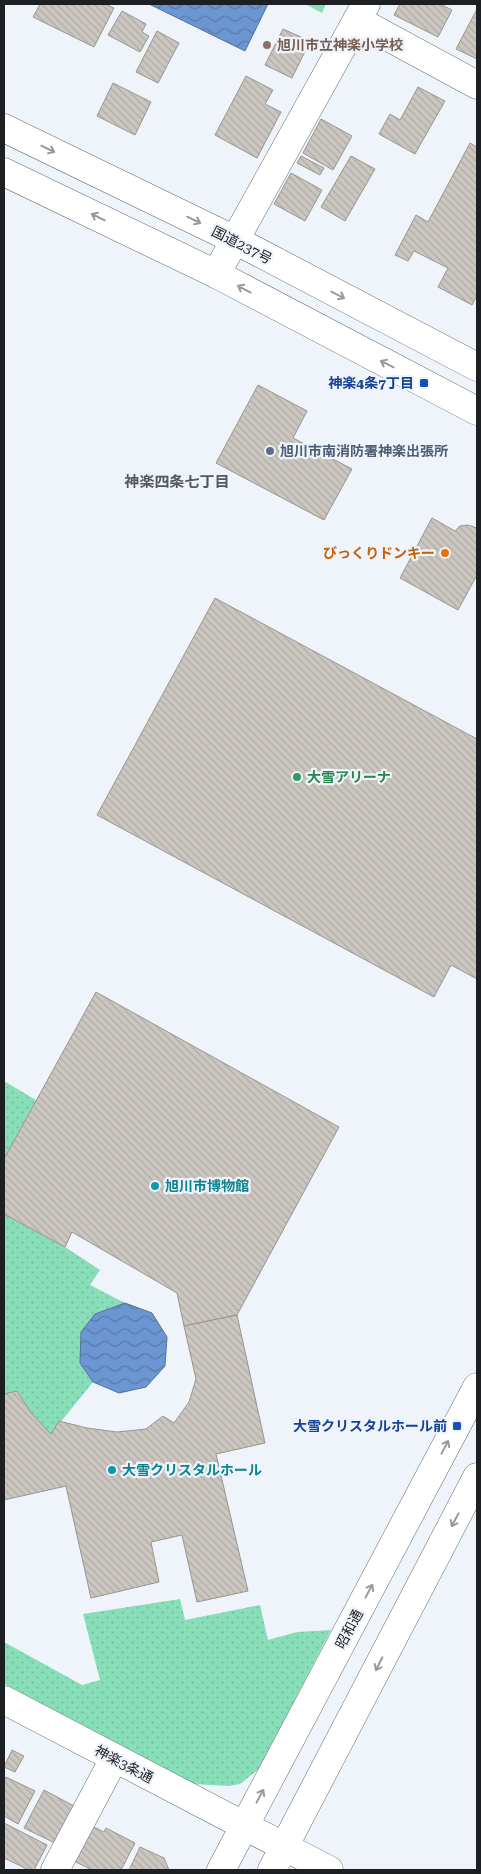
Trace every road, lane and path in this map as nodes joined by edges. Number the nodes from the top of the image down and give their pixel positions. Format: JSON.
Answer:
{"nodes":[{"id":1,"x":362,"y":12,"type":"edge"},
{"id":2,"x":477,"y":85,"type":"edge"},
{"id":3,"x":4,"y":128,"type":"edge"},
{"id":4,"x":4,"y":172,"type":"edge"},
{"id":5,"x":235,"y":240,"type":"junction"},
{"id":6,"x":216,"y":274,"type":"junction"},
{"id":7,"x":477,"y":367,"type":"edge"},
{"id":8,"x":477,"y":411,"type":"edge"},
{"id":9,"x":477,"y":1387,"type":"edge"},
{"id":10,"x":477,"y":1477,"type":"edge"},
{"id":11,"x":4,"y":1700,"type":"edge"},
{"id":12,"x":114,"y":1759,"type":"junction"},
{"id":13,"x":244,"y":1827,"type":"junction"},
{"id":14,"x":275,"y":1864,"type":"edge"},
{"id":15,"x":55,"y":1870,"type":"edge"},
{"id":16,"x":221,"y":1870,"type":"edge"},
{"id":17,"x":329,"y":1870,"type":"edge"}],
"edges":[{"from":1,"to":2,"type":"main road"},
{"from":1,"to":5,"type":"main road"},
{"from":3,"to":5,"type":"main road","name":"国道237号","one_way":true},
{"from":6,"to":4,"type":"main road","one_way":true},
{"from":5,"to":6,"type":"main road"},
{"from":5,"to":7,"type":"main road","name":"国道237号","one_way":true},
{"from":8,"to":6,"type":"main road","one_way":true},
{"from":13,"to":9,"type":"main road","name":"昭和通","one_way":true},
{"from":10,"to":14,"type":"main road","one_way":true},
{"from":11,"to":12,"type":"main road","name":"神楽3条通"},
{"from":12,"to":13,"type":"main road","name":"神楽3条通"},
{"from":12,"to":15,"type":"main road"},
{"from":13,"to":14,"type":"main road","name":"神楽3条通"},
{"from":13,"to":16,"type":"main road","name":"昭和通"},
{"from":14,"to":17,"type":"main road","name":"神楽3条通"}]}
